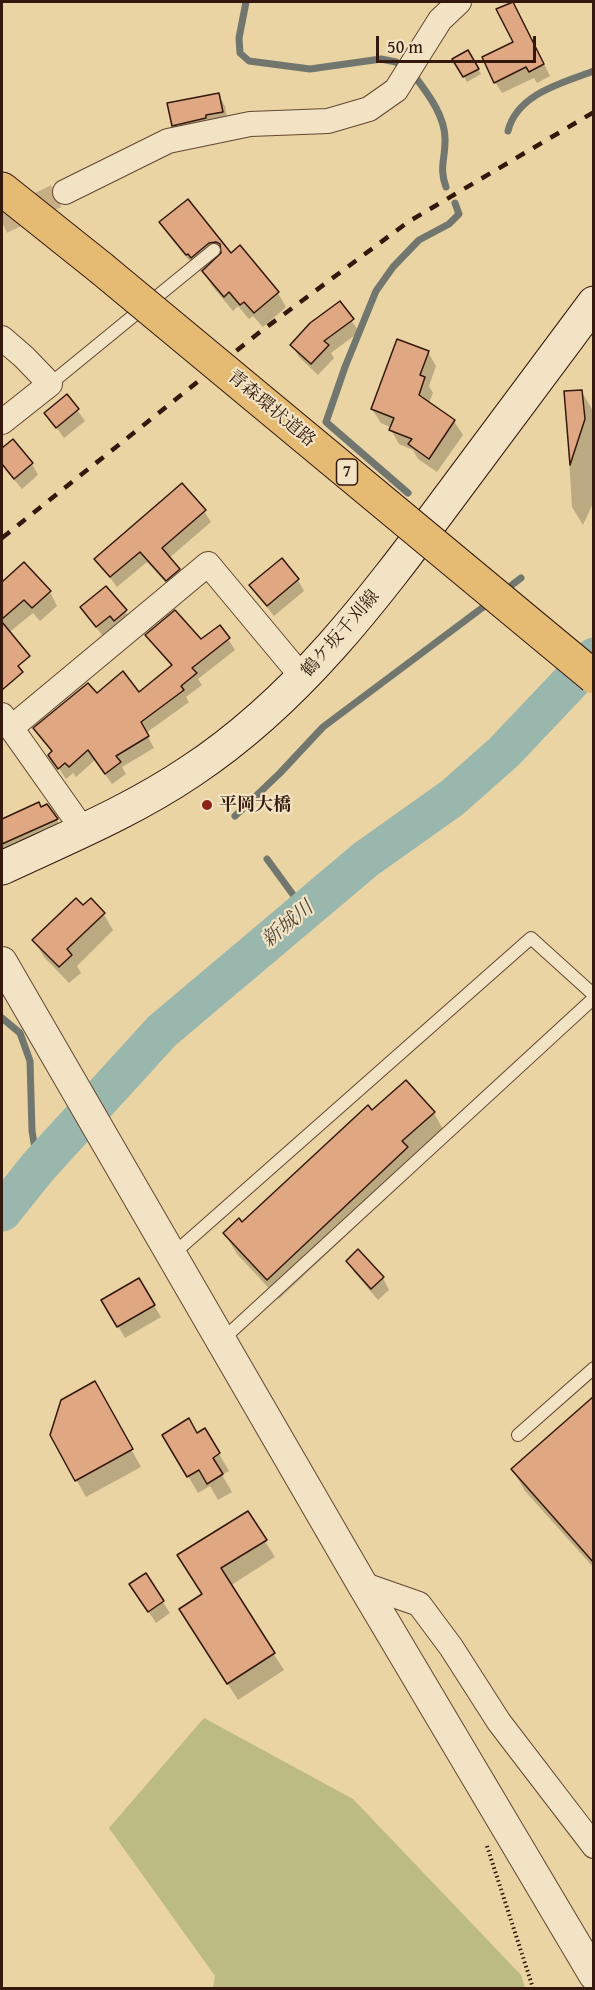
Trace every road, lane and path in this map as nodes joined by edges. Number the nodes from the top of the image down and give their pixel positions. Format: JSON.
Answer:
{"nodes":[{"id":1,"x":459,"y":2,"type":"edge"},
{"id":2,"x":2,"y":189,"type":"edge"},
{"id":3,"x":65,"y":192,"type":"tunnel mouth"},
{"id":4,"x":214,"y":250,"type":"dead end"},
{"id":5,"x":594,"y":303,"type":"edge"},
{"id":6,"x":2,"y":338,"type":"edge"},
{"id":7,"x":50,"y":384,"type":"junction"},
{"id":8,"x":2,"y":422,"type":"edge"},
{"id":9,"x":594,"y":677,"type":"edge"},
{"id":10,"x":303,"y":678,"type":"junction"},
{"id":11,"x":6,"y":722,"type":"edge"},
{"id":12,"x":84,"y":831,"type":"junction"},
{"id":13,"x":2,"y":868,"type":"edge"},
{"id":14,"x":2,"y":962,"type":"edge"},
{"id":15,"x":594,"y":996,"type":"edge"},
{"id":16,"x":172,"y":1255,"type":"junction"},
{"id":17,"x":221,"y":1340,"type":"junction"},
{"id":18,"x":594,"y":1368,"type":"edge"},
{"id":19,"x":518,"y":1435,"type":"dead end"},
{"id":20,"x":362,"y":1584,"type":"junction"},
{"id":21,"x":594,"y":1846,"type":"edge"},
{"id":22,"x":594,"y":1975,"type":"edge"}],
"edges":[{"from":1,"to":3,"type":"street"},
{"from":2,"to":9,"type":"highway","name":"青森環状道路","number":"7","bridge":true},
{"from":4,"to":7,"type":"lane"},
{"from":5,"to":10,"type":"main road","name":"鶴ケ坂千刈線"},
{"from":6,"to":7,"type":"street"},
{"from":7,"to":8,"type":"street"},
{"from":10,"to":11,"type":"street"},
{"from":10,"to":12,"type":"main road","name":"鶴ケ坂千刈線"},
{"from":11,"to":12,"type":"street"},
{"from":12,"to":13,"type":"main road","name":"鶴ケ坂千刈線"},
{"from":14,"to":16,"type":"street"},
{"from":15,"to":16,"type":"lane"},
{"from":15,"to":17,"type":"lane"},
{"from":16,"to":17,"type":"street"},
{"from":17,"to":20,"type":"street"},
{"from":18,"to":19,"type":"lane"},
{"from":20,"to":21,"type":"street"},
{"from":20,"to":22,"type":"street"}]}
